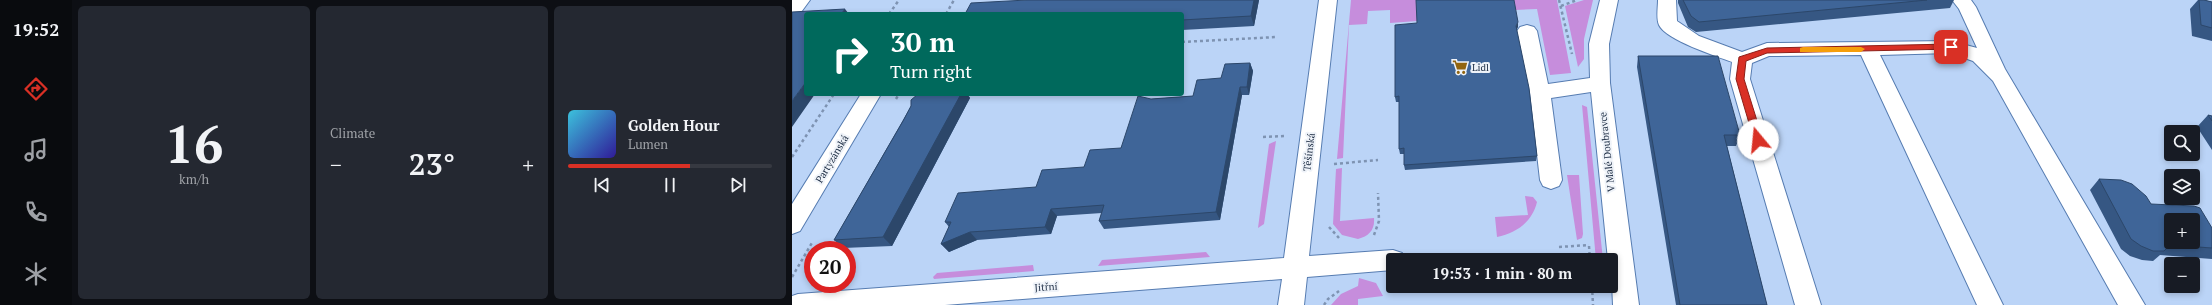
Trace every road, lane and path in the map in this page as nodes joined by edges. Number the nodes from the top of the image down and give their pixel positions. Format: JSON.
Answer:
{"nodes":[{"id":1,"x":801,"y":0,"type":"edge"},
{"id":2,"x":899,"y":0,"type":"edge"},
{"id":3,"x":954,"y":0,"type":"edge"},
{"id":4,"x":1328,"y":0,"type":"edge"},
{"id":5,"x":1578,"y":0,"type":"edge"},
{"id":6,"x":1610,"y":0,"type":"edge"},
{"id":7,"x":1667,"y":0,"type":"edge"},
{"id":8,"x":1961,"y":0,"type":"edge"},
{"id":9,"x":1561,"y":6,"type":"dead end"},
{"id":10,"x":792,"y":11,"type":"edge"},
{"id":11,"x":890,"y":12,"type":"edge"},
{"id":12,"x":947,"y":12,"type":"edge"},
{"id":13,"x":1527,"y":31,"type":"dead end"},
{"id":14,"x":1277,"y":37,"type":"dead end"},
{"id":15,"x":1184,"y":42,"type":"edge"},
{"id":16,"x":1868,"y":49,"type":"junction"},
{"id":17,"x":1742,"y":59,"type":"junction"},
{"id":18,"x":2000,"y":75,"type":"junction"},
{"id":19,"x":1600,"y":83,"type":"junction"},
{"id":20,"x":1540,"y":94,"type":"junction"},
{"id":21,"x":833,"y":96,"type":"edge"},
{"id":22,"x":870,"y":96,"type":"edge"},
{"id":23,"x":792,"y":157,"type":"edge"},
{"id":24,"x":1378,"y":160,"type":"dead end"},
{"id":25,"x":1330,"y":164,"type":"dead end"},
{"id":26,"x":1551,"y":180,"type":"dead end"},
{"id":27,"x":1378,"y":193,"type":"dead end"},
{"id":28,"x":1327,"y":223,"type":"dead end"},
{"id":29,"x":792,"y":224,"type":"edge"},
{"id":30,"x":1373,"y":236,"type":"dead end"},
{"id":31,"x":1346,"y":240,"type":"dead end"},
{"id":32,"x":1589,"y":245,"type":"dead end"},
{"id":33,"x":1559,"y":247,"type":"dead end"},
{"id":34,"x":1386,"y":261,"type":"edge"},
{"id":35,"x":1295,"y":268,"type":"junction"},
{"id":36,"x":1592,"y":293,"type":"edge"},
{"id":37,"x":798,"y":305,"type":"edge"},
{"id":38,"x":1290,"y":305,"type":"edge"},
{"id":39,"x":1593,"y":305,"type":"edge"},
{"id":40,"x":1626,"y":305,"type":"edge"},
{"id":41,"x":1808,"y":305,"type":"edge"},
{"id":42,"x":1990,"y":305,"type":"edge"},
{"id":43,"x":2132,"y":305,"type":"edge"}],
"edges":[{"from":1,"to":10,"type":"street"},
{"from":2,"to":11,"type":"path"},
{"from":3,"to":12,"type":"path"},
{"from":4,"to":35,"type":"street","name":"Těšínská"},
{"from":5,"to":9,"type":"path"},
{"from":6,"to":19,"type":"street","name":"V Malé Doubravce"},
{"from":7,"to":17,"type":"street"},
{"from":8,"to":18,"type":"street"},
{"from":13,"to":20,"type":"street"},
{"from":14,"to":15,"type":"path"},
{"from":16,"to":17,"type":"street"},
{"from":16,"to":18,"type":"street"},
{"from":16,"to":42,"type":"street"},
{"from":17,"to":41,"type":"street"},
{"from":18,"to":43,"type":"street"},
{"from":19,"to":20,"type":"street"},
{"from":19,"to":40,"type":"street","name":"V Malé Doubravce"},
{"from":20,"to":26,"type":"street"},
{"from":21,"to":23,"type":"path"},
{"from":22,"to":29,"type":"street","name":"Partyzánská"},
{"from":24,"to":25,"type":"path"},
{"from":27,"to":30,"type":"path"},
{"from":28,"to":31,"type":"path"},
{"from":32,"to":33,"type":"path"},
{"from":34,"to":35,"type":"street","name":"Jitřní"},
{"from":35,"to":37,"type":"street","name":"Jitřní"},
{"from":35,"to":38,"type":"street","name":"Těšínská"},
{"from":36,"to":39,"type":"path"}]}
